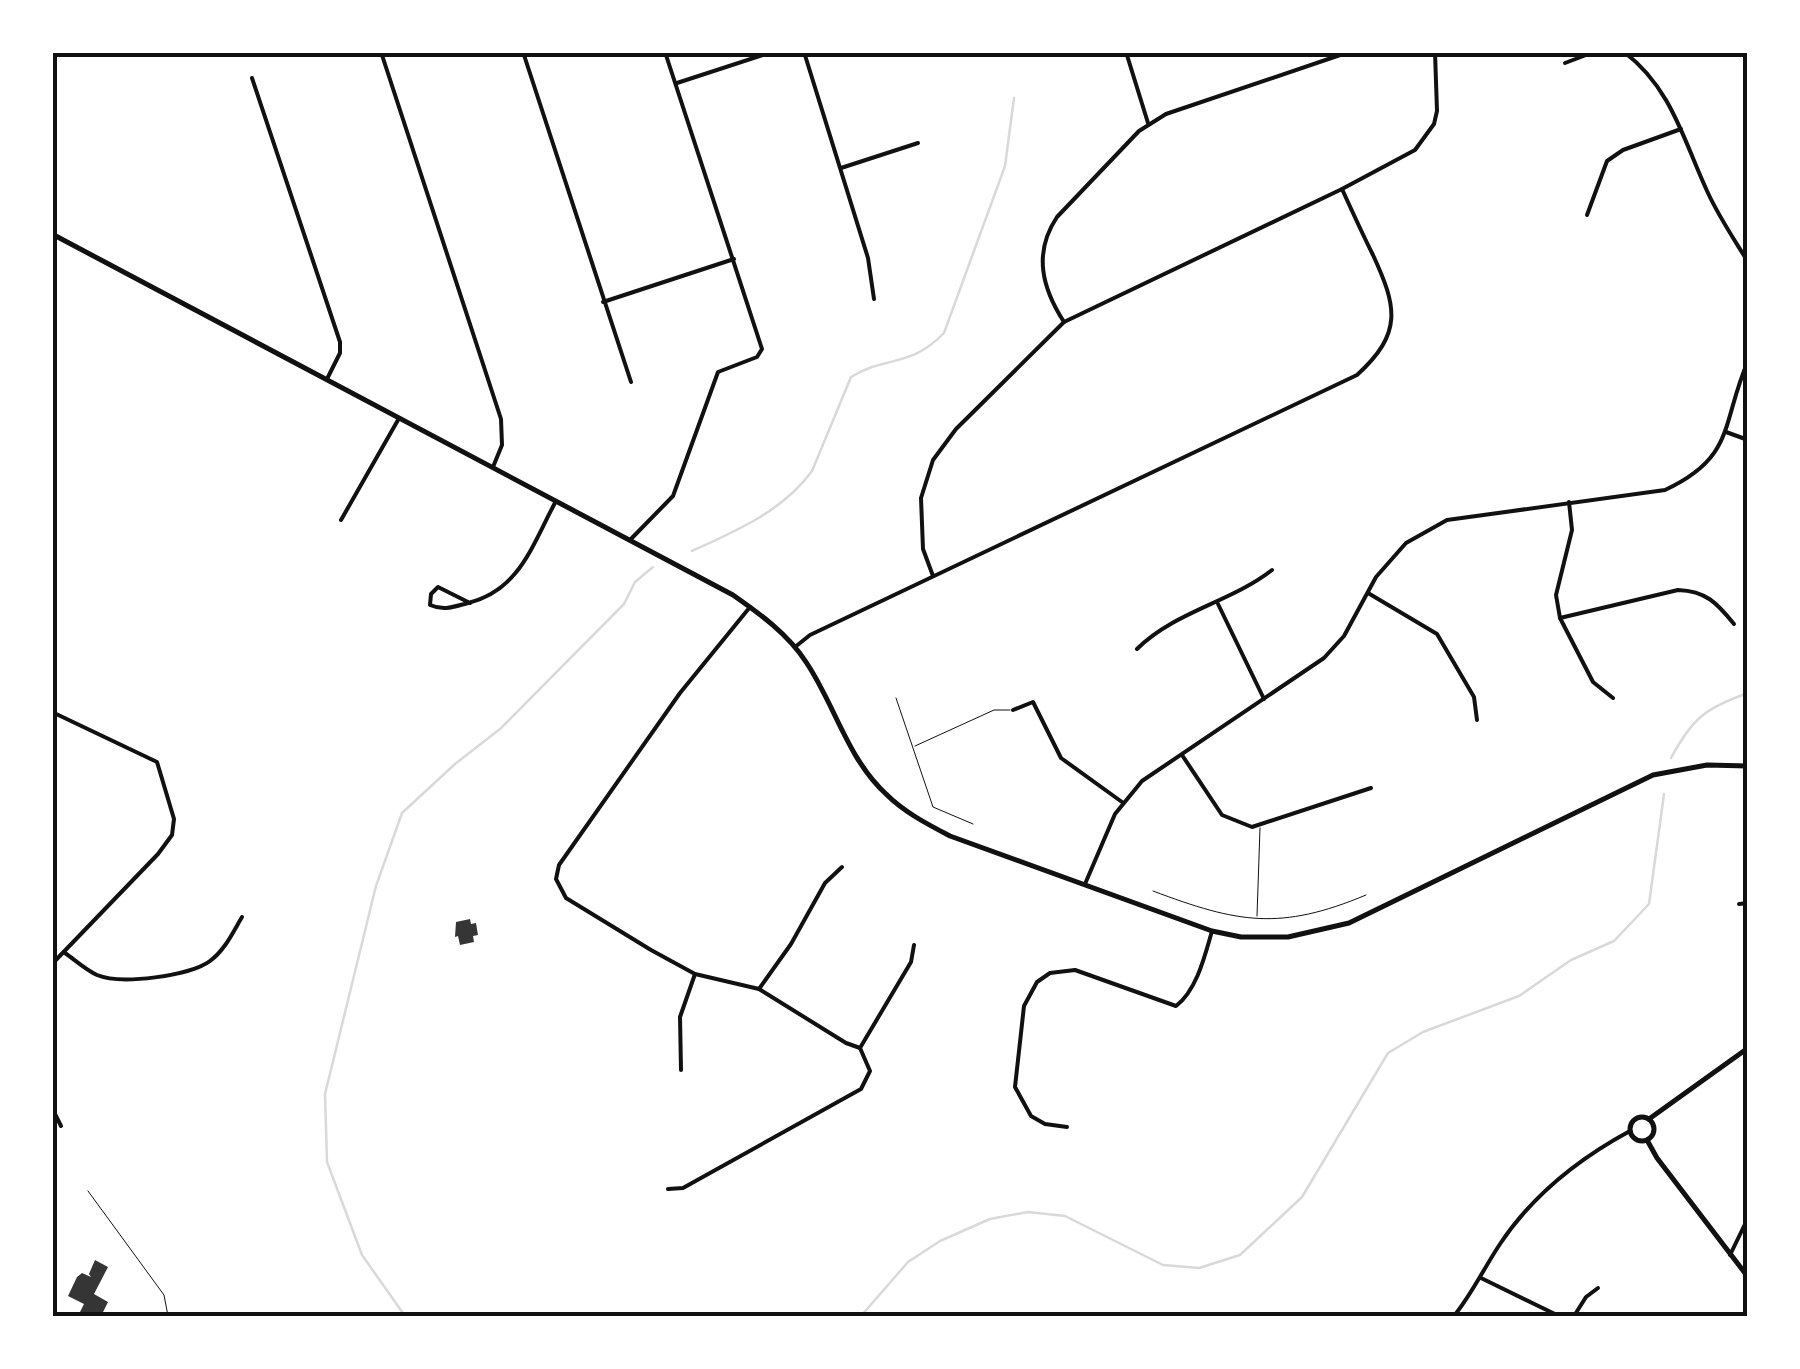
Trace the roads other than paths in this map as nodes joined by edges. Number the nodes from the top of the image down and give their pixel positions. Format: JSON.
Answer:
{"nodes":[{"id":1,"x":381,"y":52,"type":"edge"},
{"id":2,"x":524,"y":52,"type":"edge"},
{"id":3,"x":665,"y":52,"type":"edge"},
{"id":4,"x":772,"y":52,"type":"edge"},
{"id":5,"x":804,"y":52,"type":"edge"},
{"id":6,"x":1126,"y":52,"type":"edge"},
{"id":7,"x":1349,"y":52,"type":"edge"},
{"id":8,"x":1434,"y":52,"type":"edge"},
{"id":9,"x":1594,"y":52,"type":"edge"},
{"id":10,"x":1624,"y":52,"type":"edge"},
{"id":11,"x":1565,"y":63,"type":"dead end"},
{"id":12,"x":252,"y":78,"type":"dead end"},
{"id":13,"x":675,"y":83,"type":"junction"},
{"id":14,"x":1148,"y":122,"type":"junction"},
{"id":15,"x":1680,"y":129,"type":"junction"},
{"id":16,"x":918,"y":143,"type":"dead end"},
{"id":17,"x":841,"y":168,"type":"junction"},
{"id":18,"x":1342,"y":189,"type":"junction"},
{"id":19,"x":1587,"y":215,"type":"dead end"},
{"id":20,"x":52,"y":234,"type":"edge"},
{"id":21,"x":734,"y":258,"type":"junction"},
{"id":22,"x":1748,"y":262,"type":"edge"},
{"id":23,"x":874,"y":299,"type":"dead end"},
{"id":24,"x":603,"y":302,"type":"junction"},
{"id":25,"x":1064,"y":322,"type":"junction"},
{"id":26,"x":1748,"y":361,"type":"edge"},
{"id":27,"x":328,"y":379,"type":"junction"},
{"id":28,"x":631,"y":382,"type":"dead end"},
{"id":29,"x":399,"y":417,"type":"junction"},
{"id":30,"x":1726,"y":432,"type":"junction"},
{"id":31,"x":1748,"y":440,"type":"edge"},
{"id":32,"x":493,"y":467,"type":"junction"},
{"id":33,"x":556,"y":500,"type":"junction"},
{"id":34,"x":1569,"y":502,"type":"junction"},
{"id":35,"x":340,"y":520,"type":"dead end"},
{"id":36,"x":630,"y":540,"type":"junction"},
{"id":37,"x":1272,"y":570,"type":"dead end"},
{"id":38,"x":933,"y":576,"type":"junction"},
{"id":39,"x":1368,"y":593,"type":"junction"},
{"id":40,"x":470,"y":602,"type":"junction"},
{"id":41,"x":1218,"y":602,"type":"junction"},
{"id":42,"x":750,"y":607,"type":"junction"},
{"id":43,"x":1560,"y":618,"type":"junction"},
{"id":44,"x":1734,"y":624,"type":"dead end"},
{"id":45,"x":795,"y":647,"type":"junction"},
{"id":46,"x":1136,"y":649,"type":"dead end"},
{"id":47,"x":896,"y":698,"type":"dead end"},
{"id":48,"x":1613,"y":698,"type":"dead end"},
{"id":49,"x":1264,"y":699,"type":"junction"},
{"id":50,"x":1014,"y":710,"type":"joint"},
{"id":51,"x":52,"y":712,"type":"edge"},
{"id":52,"x":1477,"y":720,"type":"dead end"},
{"id":53,"x":912,"y":748,"type":"junction"},
{"id":54,"x":1182,"y":755,"type":"junction"},
{"id":55,"x":1748,"y":766,"type":"edge"},
{"id":56,"x":1371,"y":788,"type":"dead end"},
{"id":57,"x":1122,"y":802,"type":"junction"},
{"id":58,"x":973,"y":824,"type":"dead end"},
{"id":59,"x":1260,"y":826,"type":"junction"},
{"id":60,"x":842,"y":867,"type":"dead end"},
{"id":61,"x":1085,"y":884,"type":"junction"},
{"id":62,"x":1153,"y":890,"type":"dead end"},
{"id":63,"x":1366,"y":895,"type":"dead end"},
{"id":64,"x":1748,"y":903,"type":"edge"},
{"id":65,"x":1739,"y":904,"type":"dead end"},
{"id":66,"x":242,"y":916,"type":"dead end"},
{"id":67,"x":1257,"y":919,"type":"junction"},
{"id":68,"x":1212,"y":931,"type":"junction"},
{"id":69,"x":914,"y":945,"type":"dead end"},
{"id":70,"x":65,"y":953,"type":"junction"},
{"id":71,"x":52,"y":964,"type":"edge"},
{"id":72,"x":694,"y":974,"type":"junction"},
{"id":73,"x":758,"y":989,"type":"junction"},
{"id":74,"x":860,"y":1048,"type":"junction"},
{"id":75,"x":1748,"y":1048,"type":"edge"},
{"id":76,"x":681,"y":1070,"type":"dead end"},
{"id":77,"x":52,"y":1108,"type":"edge"},
{"id":78,"x":1649,"y":1119,"type":"junction"},
{"id":79,"x":61,"y":1126,"type":"dead end"},
{"id":80,"x":1066,"y":1127,"type":"dead end"},
{"id":81,"x":1630,"y":1131,"type":"junction"},
{"id":82,"x":1648,"y":1140,"type":"junction"},
{"id":83,"x":668,"y":1189,"type":"dead end"},
{"id":84,"x":1748,"y":1218,"type":"edge"},
{"id":85,"x":1730,"y":1255,"type":"junction"},
{"id":86,"x":1748,"y":1277,"type":"edge"},
{"id":87,"x":1480,"y":1278,"type":"junction"},
{"id":88,"x":1598,"y":1288,"type":"dead end"},
{"id":89,"x":1454,"y":1316,"type":"edge"},
{"id":90,"x":1559,"y":1316,"type":"edge"},
{"id":91,"x":1574,"y":1316,"type":"edge"}],
"edges":[{"from":1,"to":32,"type":"street"},
{"from":2,"to":24,"type":"street"},
{"from":3,"to":13,"type":"street"},
{"from":4,"to":13,"type":"street"},
{"from":5,"to":17,"type":"street"},
{"from":6,"to":14,"type":"street"},
{"from":7,"to":14,"type":"street"},
{"from":8,"to":18,"type":"street"},
{"from":9,"to":11,"type":"street"},
{"from":10,"to":15,"type":"street"},
{"from":12,"to":27,"type":"street"},
{"from":13,"to":21,"type":"street"},
{"from":14,"to":25,"type":"street"},
{"from":15,"to":19,"type":"street"},
{"from":15,"to":22,"type":"street"},
{"from":16,"to":17,"type":"street"},
{"from":17,"to":23,"type":"street"},
{"from":18,"to":25,"type":"street"},
{"from":18,"to":38,"type":"street"},
{"from":20,"to":27,"type":"main road"},
{"from":21,"to":24,"type":"street"},
{"from":21,"to":36,"type":"street"},
{"from":24,"to":28,"type":"street"},
{"from":25,"to":38,"type":"street"},
{"from":26,"to":30,"type":"street"},
{"from":27,"to":29,"type":"main road"},
{"from":29,"to":32,"type":"main road"},
{"from":29,"to":35,"type":"street"},
{"from":30,"to":31,"type":"street"},
{"from":30,"to":34,"type":"street"},
{"from":32,"to":33,"type":"main road"},
{"from":33,"to":36,"type":"main road"},
{"from":33,"to":40,"type":"street"},
{"from":34,"to":39,"type":"street"},
{"from":34,"to":43,"type":"street"},
{"from":36,"to":42,"type":"main road"},
{"from":37,"to":41,"type":"street"},
{"from":38,"to":45,"type":"street"},
{"from":39,"to":49,"type":"street"},
{"from":39,"to":52,"type":"street"},
{"from":40,"to":40,"type":"street"},
{"from":41,"to":46,"type":"street"},
{"from":41,"to":49,"type":"street"},
{"from":42,"to":45,"type":"main road"},
{"from":42,"to":72,"type":"street"},
{"from":43,"to":44,"type":"street"},
{"from":43,"to":48,"type":"street"},
{"from":45,"to":61,"type":"main road"},
{"from":47,"to":53,"type":"lane"},
{"from":49,"to":54,"type":"street"},
{"from":50,"to":53,"type":"lane"},
{"from":50,"to":57,"type":"street"},
{"from":51,"to":70,"type":"street"},
{"from":53,"to":58,"type":"lane"},
{"from":54,"to":57,"type":"street"},
{"from":54,"to":59,"type":"street"},
{"from":55,"to":68,"type":"main road"},
{"from":56,"to":59,"type":"street"},
{"from":57,"to":61,"type":"street"},
{"from":59,"to":67,"type":"lane"},
{"from":60,"to":73,"type":"street"},
{"from":61,"to":68,"type":"main road"},
{"from":62,"to":67,"type":"lane"},
{"from":63,"to":67,"type":"lane"},
{"from":64,"to":65,"type":"street"},
{"from":66,"to":70,"type":"street"},
{"from":68,"to":80,"type":"street"},
{"from":69,"to":74,"type":"street"},
{"from":70,"to":71,"type":"street"},
{"from":72,"to":73,"type":"street"},
{"from":72,"to":76,"type":"street"},
{"from":73,"to":74,"type":"street"},
{"from":74,"to":83,"type":"street"},
{"from":75,"to":78,"type":"main road"},
{"from":77,"to":79,"type":"street"},
{"from":78,"to":81,"type":"main road"},
{"from":78,"to":82,"type":"main road"},
{"from":81,"to":82,"type":"main road"},
{"from":81,"to":87,"type":"street"},
{"from":82,"to":85,"type":"main road"},
{"from":84,"to":85,"type":"street"},
{"from":85,"to":86,"type":"main road"},
{"from":87,"to":89,"type":"street"},
{"from":87,"to":90,"type":"street"},
{"from":88,"to":91,"type":"street"}]}
